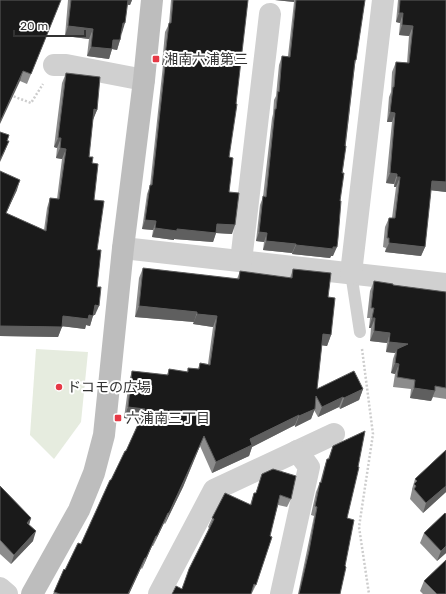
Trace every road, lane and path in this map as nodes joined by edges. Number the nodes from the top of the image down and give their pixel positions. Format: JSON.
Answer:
{"nodes":[{"id":1,"x":152,"y":0,"type":"edge"},
{"id":2,"x":382,"y":0,"type":"edge"},
{"id":3,"x":270,"y":14,"type":"dead end"},
{"id":4,"x":54,"y":65,"type":"joint"},
{"id":5,"x":144,"y":80,"type":"junction"},
{"id":6,"x":6,"y":93,"type":"edge"},
{"id":7,"x":123,"y":248,"type":"junction"},
{"id":8,"x":241,"y":261,"type":"junction"},
{"id":9,"x":351,"y":273,"type":"junction"},
{"id":10,"x":446,"y":284,"type":"edge"},
{"id":11,"x":360,"y":332,"type":"joint"},
{"id":12,"x":334,"y":434,"type":"dead end"},
{"id":13,"x":297,"y":451,"type":"junction"},
{"id":14,"x":0,"y":588,"type":"edge"},
{"id":15,"x":7,"y":594,"type":"edge"},
{"id":16,"x":32,"y":594,"type":"edge"},
{"id":17,"x":159,"y":594,"type":"edge"},
{"id":18,"x":281,"y":594,"type":"edge"},
{"id":19,"x":369,"y":594,"type":"edge"}],
"edges":[{"from":1,"to":5,"type":"street"},
{"from":2,"to":9,"type":"street"},
{"from":3,"to":8,"type":"street"},
{"from":4,"to":5,"type":"street"},
{"from":4,"to":6,"type":"path"},
{"from":5,"to":7,"type":"street"},
{"from":7,"to":8,"type":"street"},
{"from":7,"to":16,"type":"street"},
{"from":8,"to":9,"type":"street"},
{"from":9,"to":10,"type":"street"},
{"from":9,"to":11,"type":"lane"},
{"from":11,"to":19,"type":"path"},
{"from":12,"to":13,"type":"street"},
{"from":13,"to":17,"type":"street"},
{"from":13,"to":18,"type":"street"},
{"from":14,"to":15,"type":"street"}]}
